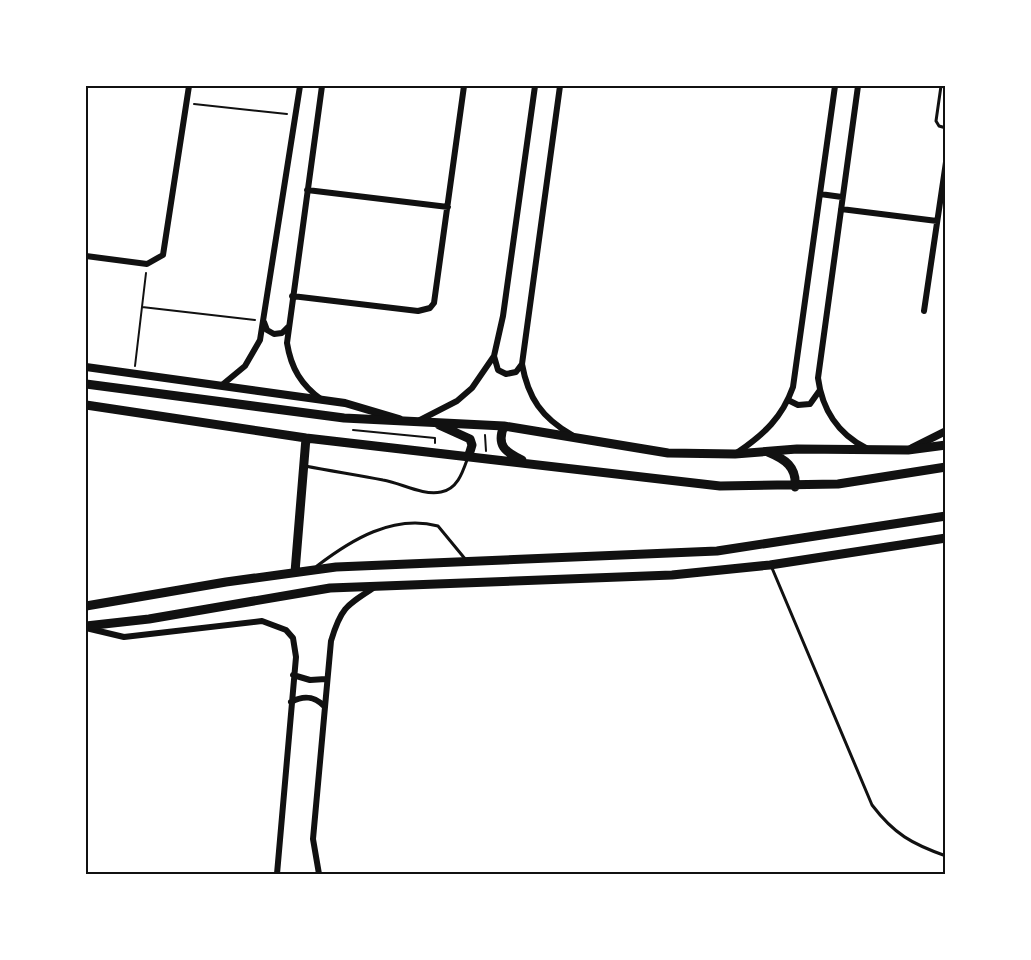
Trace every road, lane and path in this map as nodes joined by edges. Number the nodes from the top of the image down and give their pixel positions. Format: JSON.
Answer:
{"nodes":[{"id":1,"x":189,"y":86,"type":"edge"},
{"id":2,"x":300,"y":86,"type":"edge"},
{"id":3,"x":322,"y":86,"type":"edge"},
{"id":4,"x":464,"y":86,"type":"edge"},
{"id":5,"x":535,"y":86,"type":"edge"},
{"id":6,"x":560,"y":86,"type":"edge"},
{"id":7,"x":835,"y":86,"type":"edge"},
{"id":8,"x":858,"y":86,"type":"edge"},
{"id":9,"x":941,"y":86,"type":"edge"},
{"id":10,"x":186,"y":103,"type":"junction"},
{"id":11,"x":296,"y":115,"type":"junction"},
{"id":12,"x":945,"y":128,"type":"edge"},
{"id":13,"x":945,"y":163,"type":"edge"},
{"id":14,"x":307,"y":190,"type":"junction"},
{"id":15,"x":820,"y":194,"type":"junction"},
{"id":16,"x":842,"y":197,"type":"junction"},
{"id":17,"x":448,"y":207,"type":"junction"},
{"id":18,"x":840,"y":209,"type":"junction"},
{"id":19,"x":937,"y":221,"type":"junction"},
{"id":20,"x":86,"y":256,"type":"edge"},
{"id":21,"x":147,"y":264,"type":"junction"},
{"id":22,"x":292,"y":296,"type":"junction"},
{"id":23,"x":142,"y":307,"type":"junction"},
{"id":24,"x":924,"y":311,"type":"dead end"},
{"id":25,"x":264,"y":321,"type":"junction"},
{"id":26,"x":288,"y":327,"type":"junction"},
{"id":27,"x":494,"y":356,"type":"junction"},
{"id":28,"x":522,"y":364,"type":"junction"},
{"id":29,"x":86,"y":367,"type":"edge"},
{"id":30,"x":134,"y":373,"type":"junction"},
{"id":31,"x":86,"y":384,"type":"edge"},
{"id":32,"x":222,"y":385,"type":"junction"},
{"id":33,"x":820,"y":390,"type":"junction"},
{"id":34,"x":322,"y":400,"type":"junction"},
{"id":35,"x":788,"y":400,"type":"junction"},
{"id":36,"x":86,"y":405,"type":"edge"},
{"id":37,"x":414,"y":421,"type":"junction"},
{"id":38,"x":435,"y":424,"type":"junction"},
{"id":39,"x":484,"y":424,"type":"junction"},
{"id":40,"x":504,"y":426,"type":"junction"},
{"id":41,"x":945,"y":430,"type":"edge"},
{"id":42,"x":306,"y":438,"type":"junction"},
{"id":43,"x":578,"y":438,"type":"junction"},
{"id":44,"x":945,"y":445,"type":"edge"},
{"id":45,"x":908,"y":450,"type":"junction"},
{"id":46,"x":766,"y":451,"type":"junction"},
{"id":47,"x":882,"y":451,"type":"junction"},
{"id":48,"x":735,"y":454,"type":"junction"},
{"id":49,"x":469,"y":455,"type":"junction"},
{"id":50,"x":486,"y":458,"type":"junction"},
{"id":51,"x":529,"y":464,"type":"junction"},
{"id":52,"x":303,"y":466,"type":"junction"},
{"id":53,"x":945,"y":467,"type":"edge"},
{"id":54,"x":795,"y":487,"type":"junction"},
{"id":55,"x":945,"y":516,"type":"edge"},
{"id":56,"x":945,"y":538,"type":"edge"},
{"id":57,"x":717,"y":551,"type":"junction"},
{"id":58,"x":468,"y":561,"type":"junction"},
{"id":59,"x":770,"y":565,"type":"junction"},
{"id":60,"x":311,"y":570,"type":"junction"},
{"id":61,"x":719,"y":571,"type":"junction"},
{"id":62,"x":295,"y":572,"type":"junction"},
{"id":63,"x":378,"y":585,"type":"junction"},
{"id":64,"x":86,"y":606,"type":"edge"},
{"id":65,"x":86,"y":626,"type":"edge"},
{"id":66,"x":293,"y":675,"type":"junction"},
{"id":67,"x":326,"y":679,"type":"junction"},
{"id":68,"x":291,"y":702,"type":"junction"},
{"id":69,"x":324,"y":706,"type":"junction"},
{"id":70,"x":945,"y":856,"type":"edge"},
{"id":71,"x":277,"y":874,"type":"edge"},
{"id":72,"x":319,"y":874,"type":"edge"}],
"edges":[{"from":1,"to":10,"type":"street"},
{"from":2,"to":11,"type":"street"},
{"from":3,"to":14,"type":"street"},
{"from":4,"to":17,"type":"street"},
{"from":5,"to":27,"type":"street"},
{"from":6,"to":28,"type":"street"},
{"from":7,"to":15,"type":"street"},
{"from":8,"to":16,"type":"street"},
{"from":9,"to":12,"type":"lane"},
{"from":10,"to":11,"type":"path"},
{"from":10,"to":21,"type":"street"},
{"from":11,"to":25,"type":"street"},
{"from":13,"to":19,"type":"street"},
{"from":14,"to":17,"type":"street"},
{"from":14,"to":22,"type":"street"},
{"from":15,"to":16,"type":"street"},
{"from":15,"to":35,"type":"street"},
{"from":16,"to":18,"type":"street"},
{"from":17,"to":22,"type":"street"},
{"from":18,"to":19,"type":"street"},
{"from":18,"to":33,"type":"street"},
{"from":19,"to":24,"type":"street"},
{"from":20,"to":21,"type":"street"},
{"from":21,"to":23,"type":"path"},
{"from":22,"to":26,"type":"street"},
{"from":23,"to":25,"type":"path"},
{"from":23,"to":30,"type":"path"},
{"from":25,"to":26,"type":"street"},
{"from":25,"to":32,"type":"street"},
{"from":26,"to":34,"type":"street"},
{"from":27,"to":28,"type":"street"},
{"from":27,"to":37,"type":"street"},
{"from":28,"to":43,"type":"street"},
{"from":29,"to":30,"type":"street"},
{"from":30,"to":32,"type":"street"},
{"from":31,"to":37,"type":"main road"},
{"from":32,"to":34,"type":"street"},
{"from":33,"to":35,"type":"street"},
{"from":33,"to":47,"type":"street"},
{"from":34,"to":37,"type":"street"},
{"from":35,"to":48,"type":"street"},
{"from":36,"to":42,"type":"main road"},
{"from":37,"to":38,"type":"main road"},
{"from":38,"to":39,"type":"main road"},
{"from":38,"to":49,"type":"main road"},
{"from":39,"to":40,"type":"main road"},
{"from":39,"to":50,"type":"path"},
{"from":40,"to":43,"type":"main road"},
{"from":40,"to":51,"type":"main road"},
{"from":41,"to":45,"type":"street"},
{"from":42,"to":49,"type":"main road"},
{"from":42,"to":52,"type":"main road"},
{"from":43,"to":48,"type":"main road"},
{"from":44,"to":45,"type":"main road"},
{"from":45,"to":47,"type":"main road"},
{"from":46,"to":47,"type":"main road"},
{"from":46,"to":48,"type":"main road"},
{"from":46,"to":54,"type":"main road"},
{"from":49,"to":50,"type":"main road"},
{"from":49,"to":52,"type":"lane"},
{"from":50,"to":51,"type":"main road"},
{"from":51,"to":54,"type":"main road"},
{"from":52,"to":62,"type":"main road"},
{"from":53,"to":54,"type":"main road"},
{"from":55,"to":57,"type":"main road"},
{"from":56,"to":59,"type":"main road"},
{"from":57,"to":58,"type":"main road"},
{"from":57,"to":61,"type":"main road"},
{"from":58,"to":60,"type":"main road"},
{"from":58,"to":60,"type":"lane"},
{"from":59,"to":61,"type":"main road"},
{"from":59,"to":70,"type":"lane"},
{"from":60,"to":62,"type":"main road"},
{"from":61,"to":63,"type":"main road"},
{"from":62,"to":64,"type":"main road"},
{"from":63,"to":65,"type":"main road"},
{"from":63,"to":67,"type":"street"},
{"from":65,"to":66,"type":"street"},
{"from":66,"to":67,"type":"street"},
{"from":66,"to":68,"type":"street"},
{"from":67,"to":69,"type":"street"},
{"from":68,"to":69,"type":"street"},
{"from":68,"to":71,"type":"street"},
{"from":69,"to":72,"type":"street"}]}
